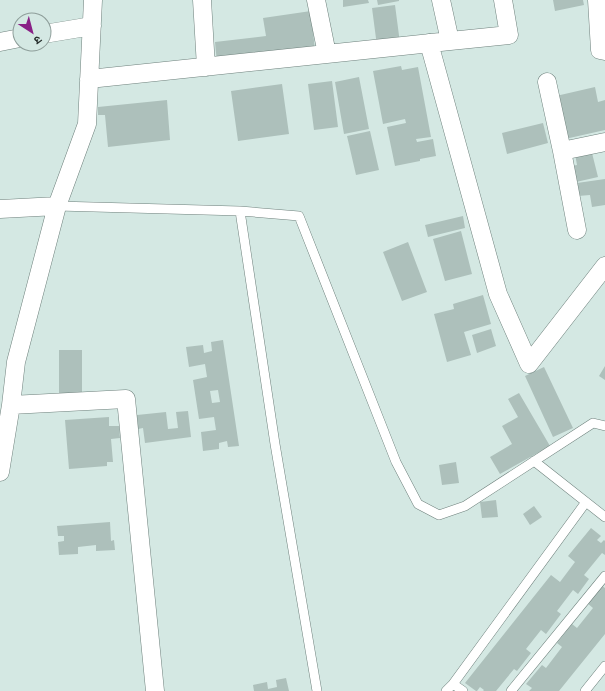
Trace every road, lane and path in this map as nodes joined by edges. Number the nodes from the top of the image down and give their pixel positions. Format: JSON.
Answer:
{"nodes":[{"id":1,"x":93,"y":0,"type":"edge"},
{"id":2,"x":202,"y":0,"type":"edge"},
{"id":3,"x":316,"y":0,"type":"edge"},
{"id":4,"x":441,"y":0,"type":"edge"},
{"id":5,"x":503,"y":0,"type":"edge"},
{"id":6,"x":597,"y":0,"type":"edge"},
{"id":7,"x":92,"y":26,"type":"junction"},
{"id":8,"x":52,"y":33,"type":"edge"},
{"id":9,"x":12,"y":40,"type":"edge"},
{"id":10,"x":450,"y":41,"type":"junction"},
{"id":11,"x":0,"y":42,"type":"edge"},
{"id":12,"x":429,"y":43,"type":"junction"},
{"id":13,"x":605,"y":50,"type":"edge"},
{"id":14,"x":327,"y":54,"type":"junction"},
{"id":15,"x":206,"y":67,"type":"junction"},
{"id":16,"x":89,"y":79,"type":"junction"},
{"id":17,"x":547,"y":82,"type":"dead end"},
{"id":18,"x":605,"y":142,"type":"edge"},
{"id":19,"x":562,"y":151,"type":"junction"},
{"id":20,"x":57,"y":206,"type":"junction"},
{"id":21,"x":0,"y":209,"type":"edge"},
{"id":22,"x":240,"y":211,"type":"junction"},
{"id":23,"x":577,"y":230,"type":"dead end"},
{"id":24,"x":605,"y":266,"type":"edge"},
{"id":25,"x":11,"y":405,"type":"junction"},
{"id":26,"x":605,"y":426,"type":"edge"},
{"id":27,"x":534,"y":461,"type":"junction"},
{"id":28,"x":0,"y":472,"type":"edge"},
{"id":29,"x":586,"y":502,"type":"junction"},
{"id":30,"x":605,"y":517,"type":"edge"},
{"id":31,"x":605,"y":576,"type":"edge"},
{"id":32,"x":605,"y":666,"type":"edge"},
{"id":33,"x":453,"y":684,"type":"junction"},
{"id":34,"x":155,"y":691,"type":"edge"},
{"id":35,"x":317,"y":691,"type":"edge"},
{"id":36,"x":446,"y":691,"type":"edge"},
{"id":37,"x":463,"y":691,"type":"edge"},
{"id":38,"x":512,"y":691,"type":"edge"},
{"id":39,"x":585,"y":691,"type":"edge"}],
"edges":[{"from":1,"to":7,"type":"street"},
{"from":2,"to":15,"type":"street"},
{"from":3,"to":14,"type":"street"},
{"from":4,"to":10,"type":"street"},
{"from":5,"to":10,"type":"street"},
{"from":6,"to":13,"type":"street"},
{"from":7,"to":8,"type":"street"},
{"from":7,"to":16,"type":"street"},
{"from":9,"to":11,"type":"street"},
{"from":10,"to":12,"type":"street"},
{"from":12,"to":14,"type":"street"},
{"from":12,"to":24,"type":"street"},
{"from":14,"to":15,"type":"street"},
{"from":15,"to":16,"type":"street"},
{"from":16,"to":20,"type":"street"},
{"from":17,"to":19,"type":"street"},
{"from":18,"to":19,"type":"street"},
{"from":19,"to":23,"type":"street"},
{"from":20,"to":21,"type":"street"},
{"from":20,"to":22,"type":"lane"},
{"from":20,"to":25,"type":"street"},
{"from":22,"to":27,"type":"lane"},
{"from":22,"to":35,"type":"lane"},
{"from":25,"to":28,"type":"street"},
{"from":25,"to":34,"type":"street"},
{"from":26,"to":27,"type":"lane"},
{"from":27,"to":29,"type":"lane"},
{"from":29,"to":30,"type":"lane"},
{"from":29,"to":33,"type":"lane"},
{"from":31,"to":38,"type":"lane"},
{"from":32,"to":39,"type":"lane"},
{"from":33,"to":36,"type":"lane"},
{"from":33,"to":37,"type":"lane"}]}
